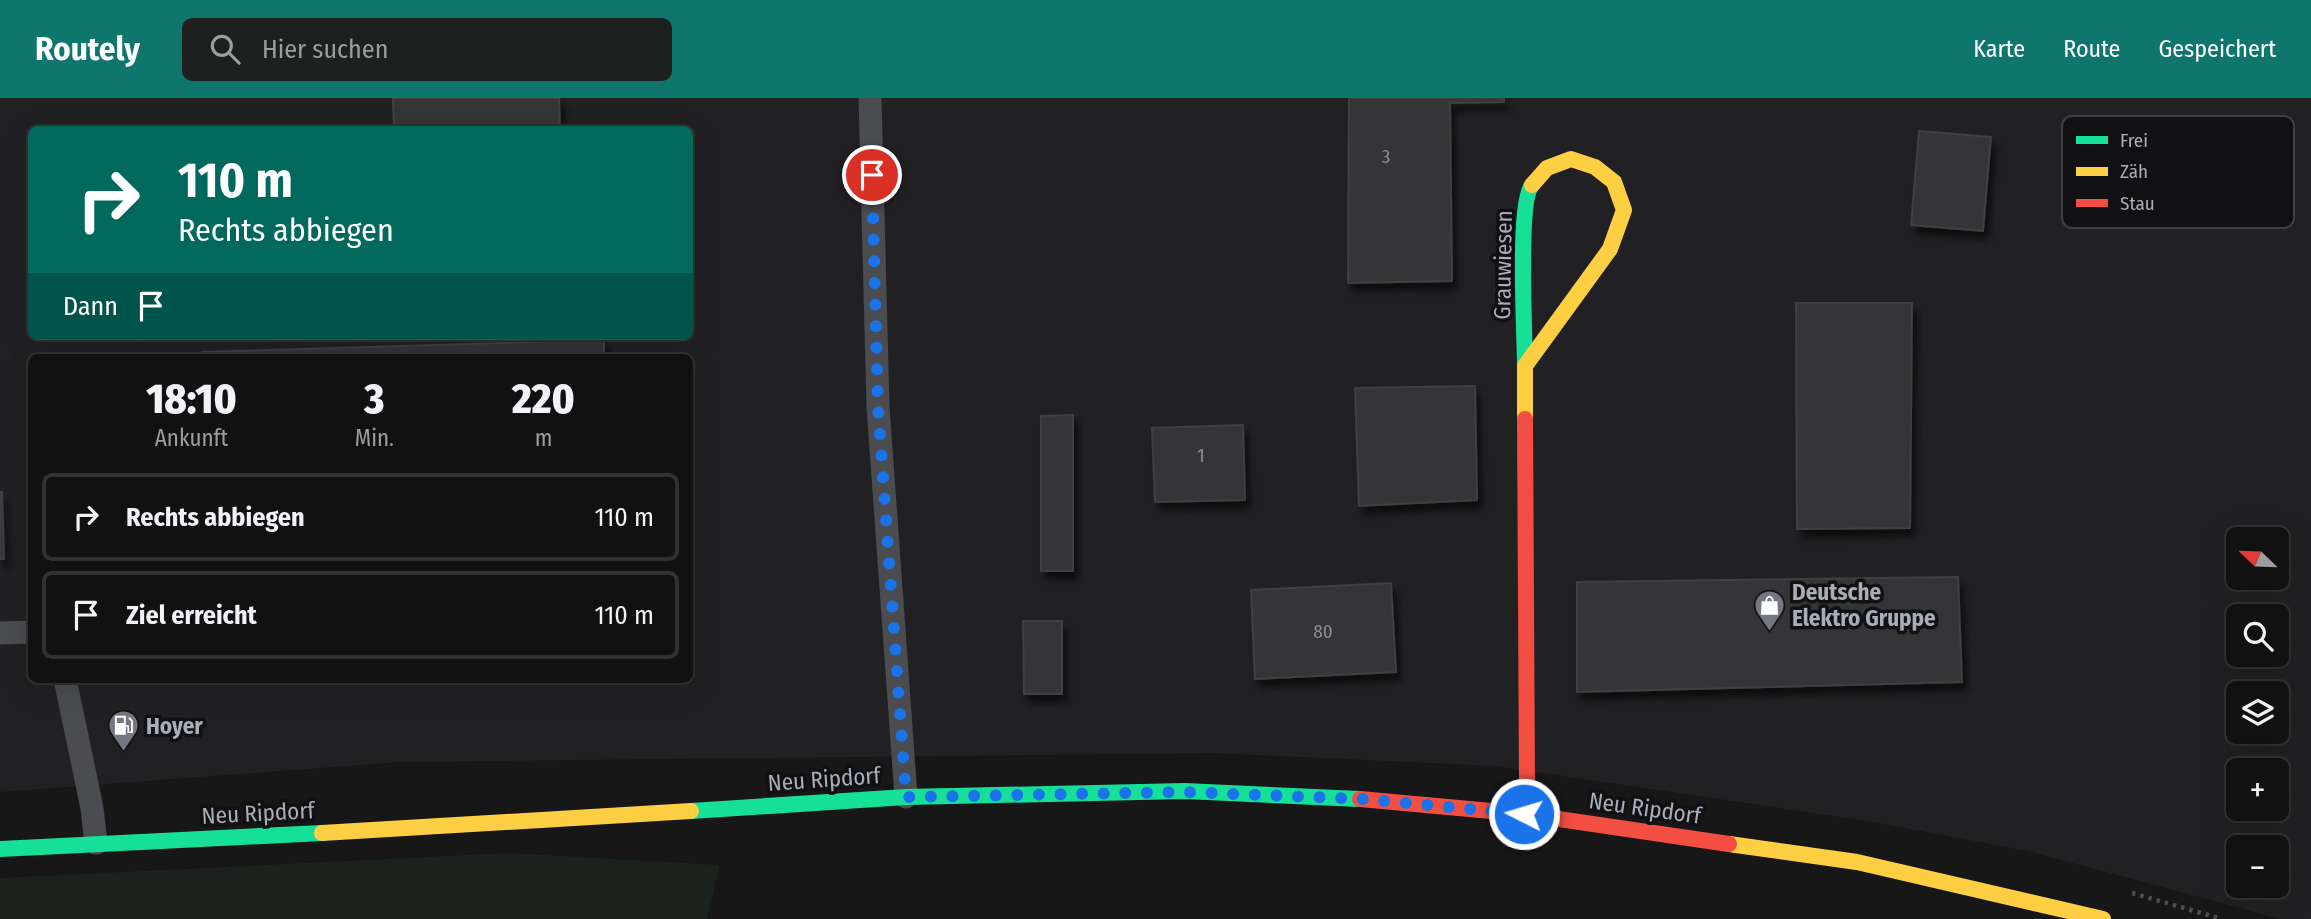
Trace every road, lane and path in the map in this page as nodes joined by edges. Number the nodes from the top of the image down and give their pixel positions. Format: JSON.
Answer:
{"nodes":[{"id":1,"x":870,"y":98,"type":"edge"},
{"id":2,"x":1525,"y":366,"type":"junction"},
{"id":3,"x":28,"y":632,"type":"edge"},
{"id":4,"x":0,"y":633,"type":"edge"},
{"id":5,"x":66,"y":683,"type":"edge"},
{"id":6,"x":906,"y":797,"type":"junction"},
{"id":7,"x":1524,"y":814,"type":"junction"},
{"id":8,"x":96,"y":843,"type":"junction"},
{"id":9,"x":0,"y":849,"type":"edge"},
{"id":10,"x":2103,"y":919,"type":"edge"}],
"edges":[{"from":1,"to":6,"type":"lane"},
{"from":2,"to":2,"type":"street","name":"Grauwiesen"},
{"from":2,"to":7,"type":"street","name":"Grauwiesen"},
{"from":3,"to":4,"type":"lane"},
{"from":5,"to":8,"type":"lane"},
{"from":6,"to":7,"type":"street","name":"Neu Ripdorf"},
{"from":6,"to":8,"type":"street","name":"Neu Ripdorf"},
{"from":7,"to":10,"type":"street","name":"Neu Ripdorf"},
{"from":8,"to":9,"type":"street","name":"Neu Ripdorf"}]}
